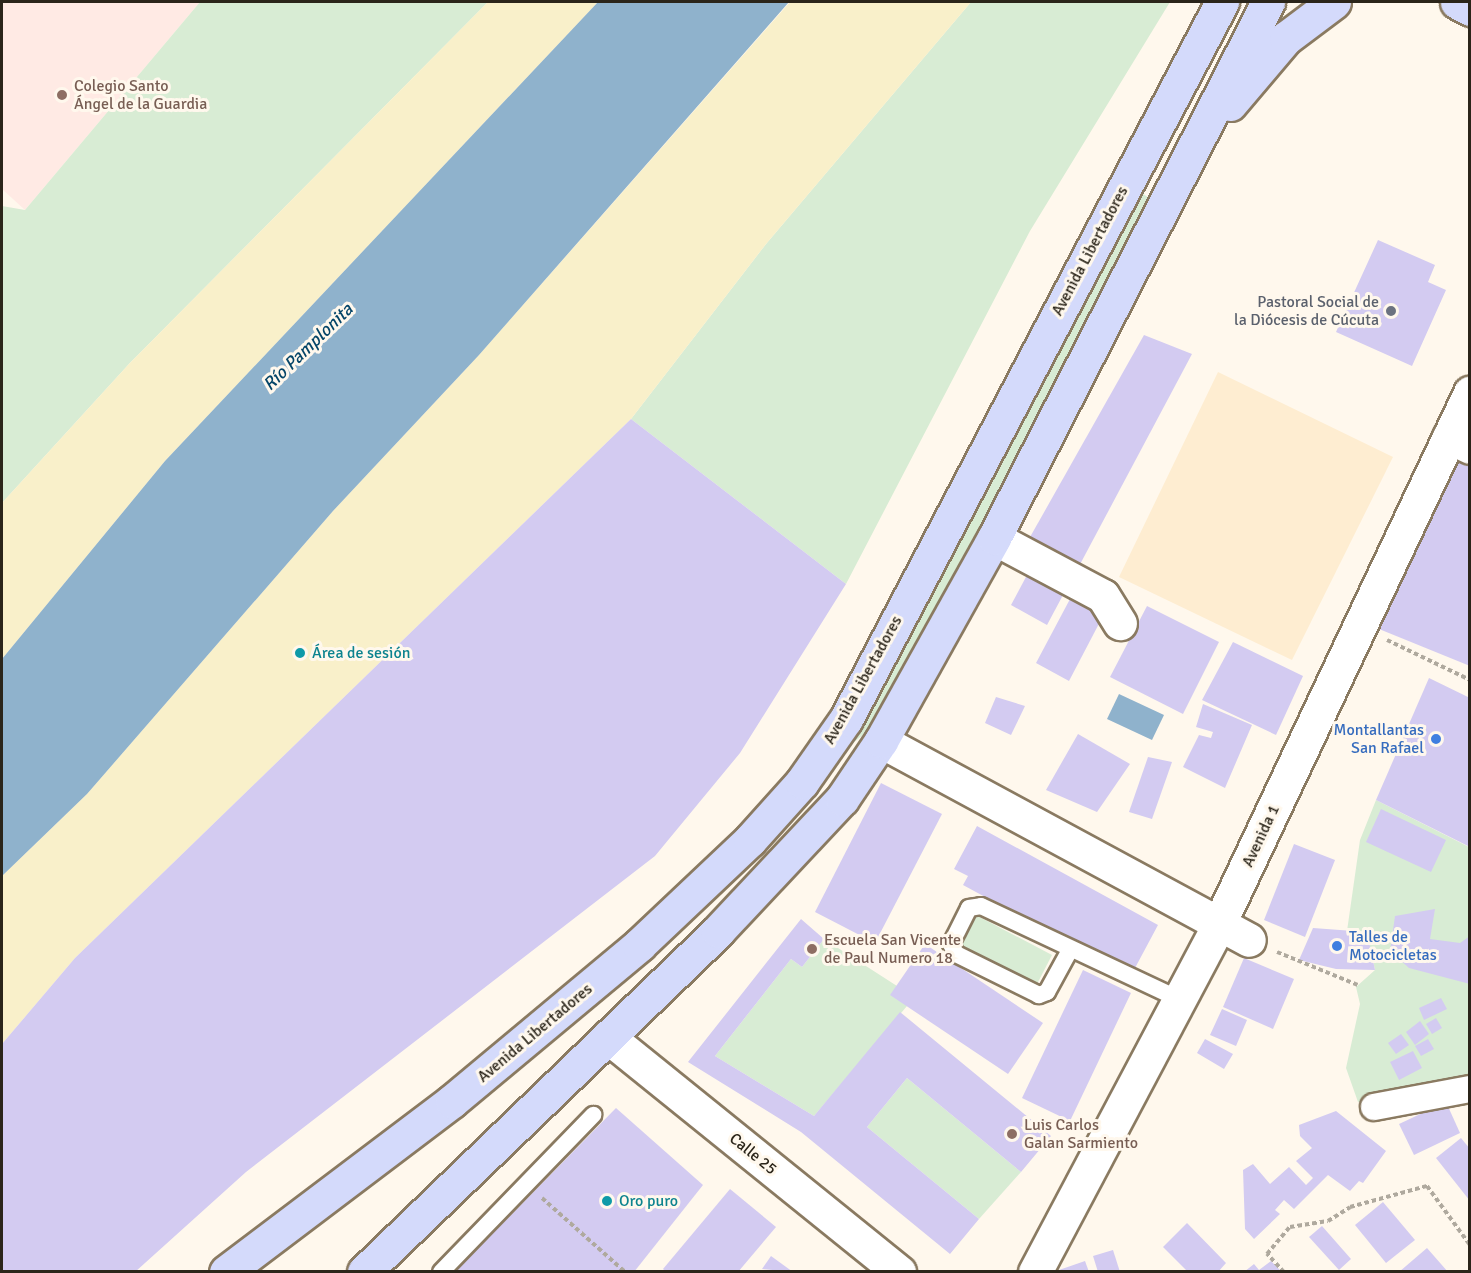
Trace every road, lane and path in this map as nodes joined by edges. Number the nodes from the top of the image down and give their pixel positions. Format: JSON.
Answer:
{"nodes":[{"id":1,"x":1222,"y":2,"type":"edge"},
{"id":2,"x":1268,"y":2,"type":"edge"},
{"id":3,"x":1334,"y":2,"type":"edge"},
{"id":4,"x":1457,"y":2,"type":"edge"},
{"id":5,"x":1470,"y":9,"type":"edge"},
{"id":6,"x":1182,"y":164,"type":"junction"},
{"id":7,"x":1470,"y":393,"type":"edge"},
{"id":8,"x":1459,"y":442,"type":"edge"},
{"id":9,"x":994,"y":538,"type":"junction"},
{"id":10,"x":1120,"y":623,"type":"dead end"},
{"id":11,"x":1360,"y":626,"type":"junction"},
{"id":12,"x":1470,"y":680,"type":"edge"},
{"id":13,"x":881,"y":741,"type":"junction"},
{"id":14,"x":1218,"y":926,"type":"junction"},
{"id":15,"x":1249,"y":940,"type":"joint"},
{"id":16,"x":1070,"y":950,"type":"junction"},
{"id":17,"x":1358,"y":985,"type":"dead end"},
{"id":18,"x":1180,"y":1000,"type":"junction"},
{"id":19,"x":608,"y":1037,"type":"junction"},
{"id":20,"x":1470,"y":1089,"type":"edge"},
{"id":21,"x":1374,"y":1107,"type":"dead end"},
{"id":22,"x":593,"y":1115,"type":"dead end"},
{"id":23,"x":526,"y":1184,"type":"junction"},
{"id":24,"x":1470,"y":1245,"type":"edge"},
{"id":25,"x":226,"y":1272,"type":"edge"},
{"id":26,"x":364,"y":1272,"type":"edge"},
{"id":27,"x":441,"y":1272,"type":"edge"},
{"id":28,"x":625,"y":1272,"type":"edge"},
{"id":29,"x":899,"y":1272,"type":"edge"},
{"id":30,"x":1035,"y":1272,"type":"edge"},
{"id":31,"x":1284,"y":1272,"type":"edge"}],
"edges":[{"from":1,"to":25,"type":"main road","name":"Avenida Libertadores"},
{"from":2,"to":6,"type":"main road"},
{"from":3,"to":6,"type":"main road"},
{"from":4,"to":5,"type":"main road"},
{"from":6,"to":9,"type":"main road"},
{"from":7,"to":8,"type":"street","name":"Avenida 1"},
{"from":8,"to":11,"type":"street","name":"Avenida 1"},
{"from":9,"to":10,"type":"street"},
{"from":9,"to":13,"type":"main road"},
{"from":11,"to":12,"type":"path"},
{"from":11,"to":14,"type":"street","name":"Avenida 1"},
{"from":13,"to":14,"type":"street"},
{"from":13,"to":19,"type":"main road"},
{"from":14,"to":15,"type":"street"},
{"from":14,"to":18,"type":"street","name":"Avenida 1"},
{"from":15,"to":17,"type":"path"},
{"from":16,"to":16,"type":"lane"},
{"from":16,"to":18,"type":"lane"},
{"from":18,"to":30,"type":"street","name":"Avenida 1"},
{"from":19,"to":26,"type":"main road"},
{"from":19,"to":29,"type":"street","name":"Calle 25"},
{"from":20,"to":21,"type":"street"},
{"from":22,"to":23,"type":"lane"},
{"from":23,"to":27,"type":"lane"},
{"from":23,"to":28,"type":"path"},
{"from":24,"to":31,"type":"path"}]}
